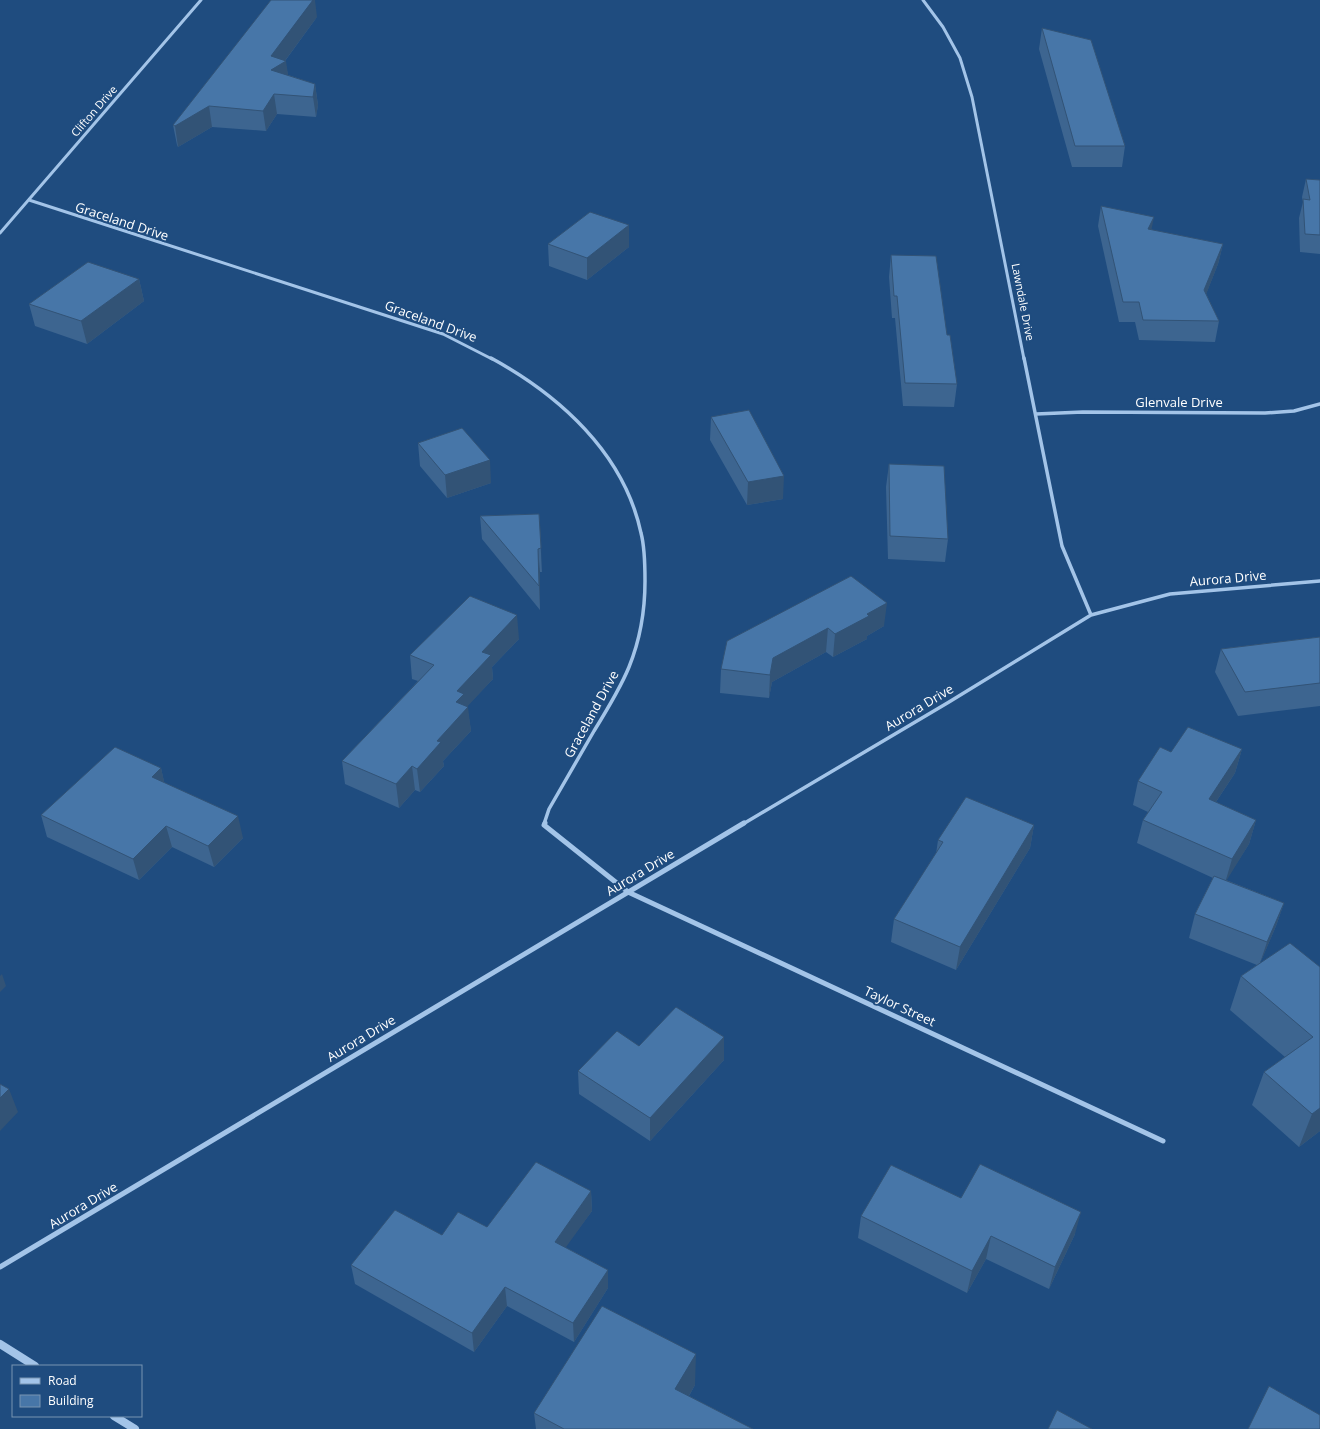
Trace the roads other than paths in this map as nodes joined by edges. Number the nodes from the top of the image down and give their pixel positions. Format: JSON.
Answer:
{"nodes":[{"id":1,"x":201,"y":0,"type":"edge"},
{"id":2,"x":923,"y":0,"type":"edge"},
{"id":3,"x":28,"y":200,"type":"junction"},
{"id":4,"x":0,"y":233,"type":"edge"},
{"id":5,"x":1320,"y":404,"type":"edge"},
{"id":6,"x":1036,"y":414,"type":"junction"},
{"id":7,"x":1320,"y":581,"type":"edge"},
{"id":8,"x":1091,"y":615,"type":"junction"},
{"id":9,"x":628,"y":892,"type":"junction"},
{"id":10,"x":1163,"y":1141,"type":"dead end"},
{"id":11,"x":0,"y":1267,"type":"edge"},
{"id":12,"x":0,"y":1344,"type":"edge"},
{"id":13,"x":33,"y":1365,"type":"edge"},
{"id":14,"x":116,"y":1417,"type":"edge"},
{"id":15,"x":134,"y":1429,"type":"edge"}],
"edges":[{"from":1,"to":3,"type":"street","name":"Clifton Drive"},
{"from":2,"to":6,"type":"street","name":"Lawndale Drive"},
{"from":3,"to":4,"type":"street","name":"Clifton Drive"},
{"from":3,"to":9,"type":"street","name":"Graceland Drive"},
{"from":5,"to":6,"type":"street","name":"Glenvale Drive"},
{"from":6,"to":8,"type":"street","name":"Lawndale Drive"},
{"from":7,"to":8,"type":"street","name":"Aurora Drive"},
{"from":8,"to":9,"type":"street","name":"Aurora Drive"},
{"from":9,"to":10,"type":"street","name":"Taylor Street"},
{"from":9,"to":11,"type":"street","name":"Aurora Drive"},
{"from":12,"to":13,"type":"street"},
{"from":14,"to":15,"type":"street"}]}
